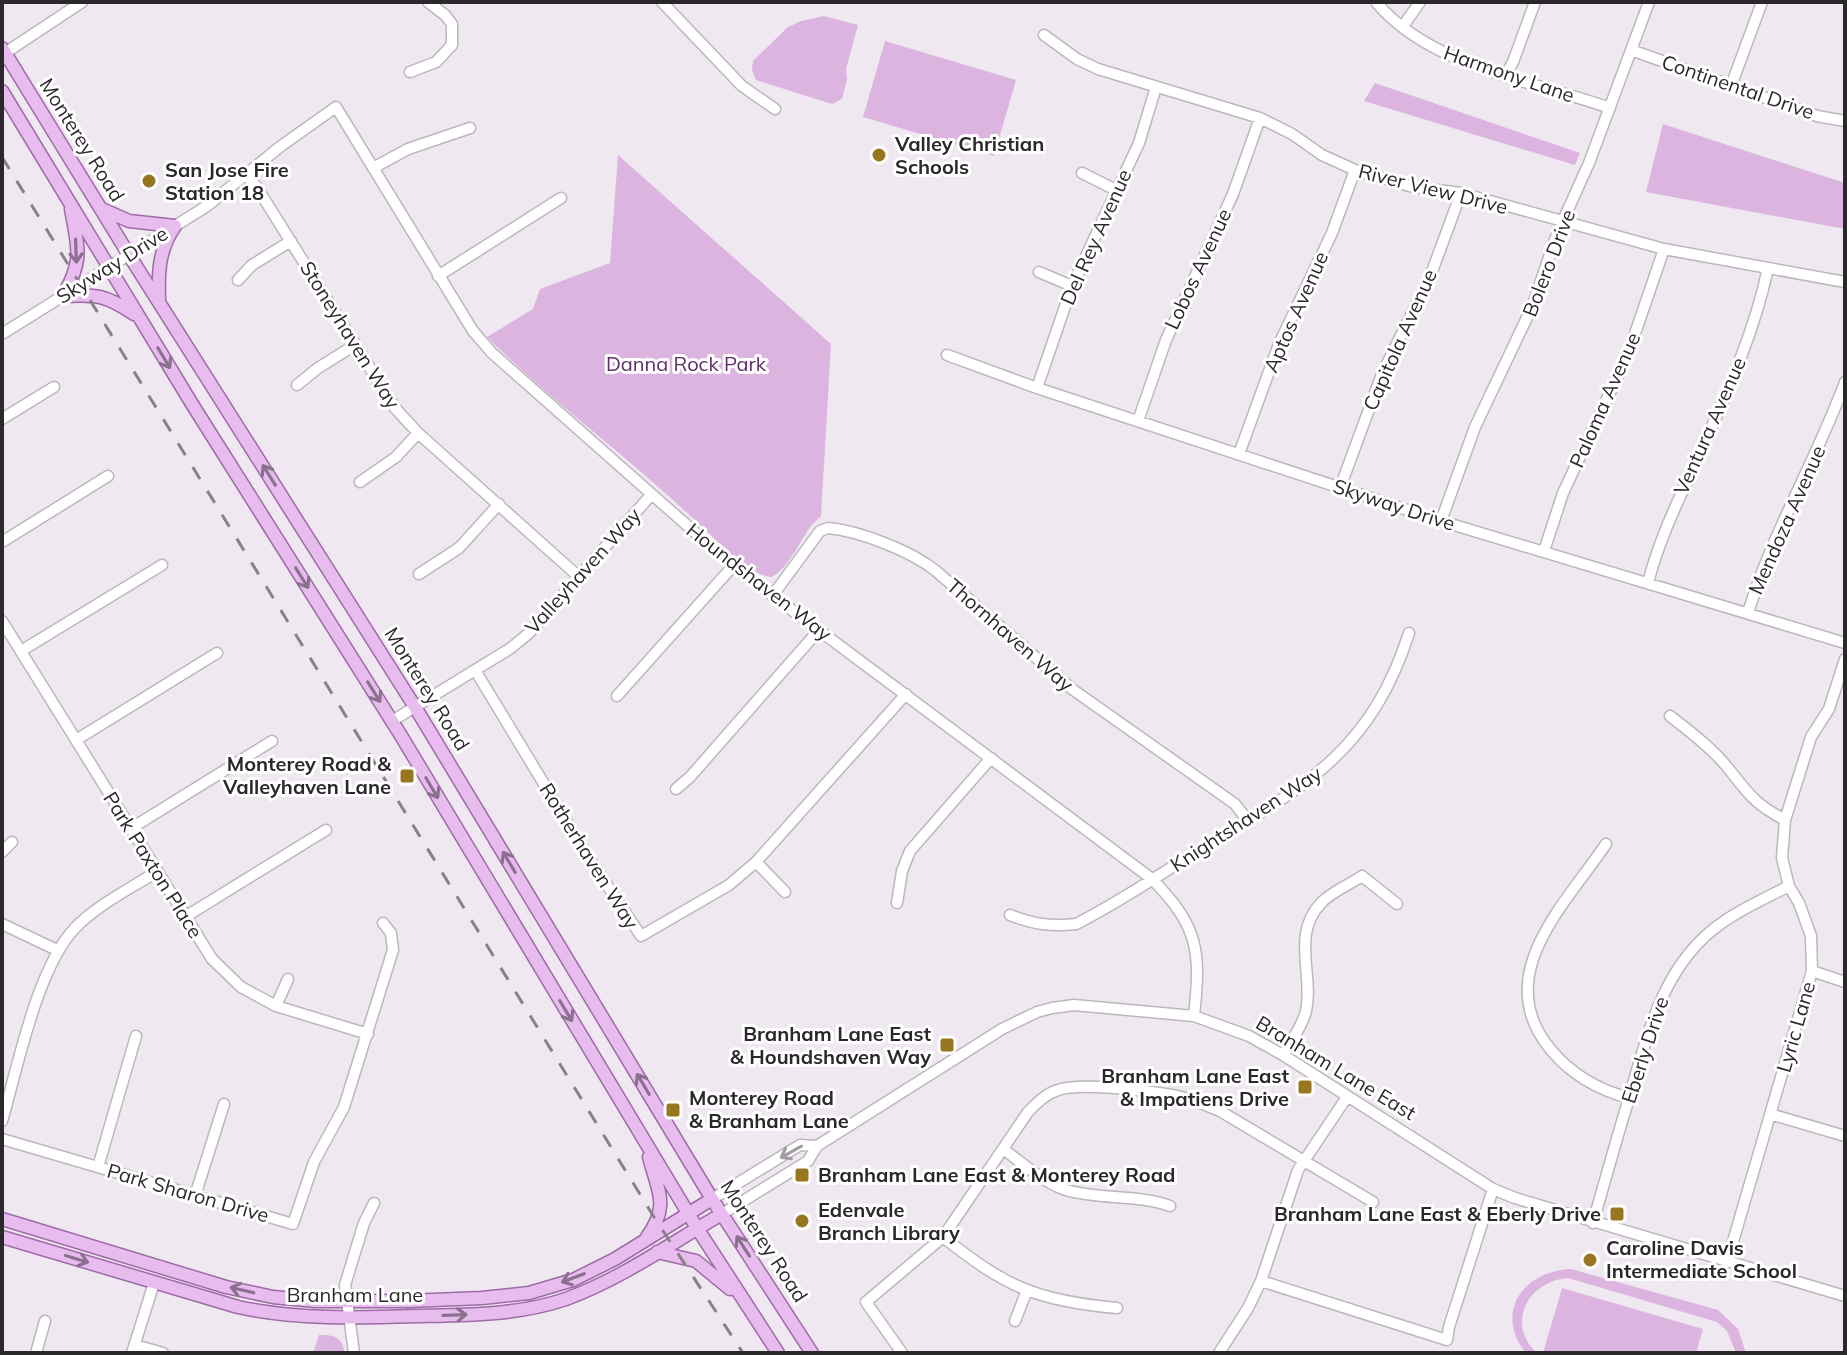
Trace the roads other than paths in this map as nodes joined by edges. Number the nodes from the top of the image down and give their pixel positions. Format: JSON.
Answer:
{"nodes":[{"id":1,"x":82,"y":2,"type":"edge"},
{"id":2,"x":428,"y":2,"type":"edge"},
{"id":3,"x":662,"y":2,"type":"edge"},
{"id":4,"x":1376,"y":2,"type":"edge"},
{"id":5,"x":1420,"y":2,"type":"edge"},
{"id":6,"x":1535,"y":2,"type":"edge"},
{"id":7,"x":1649,"y":2,"type":"edge"},
{"id":8,"x":1762,"y":2,"type":"edge"},
{"id":9,"x":1403,"y":26,"type":"junction"},
{"id":10,"x":1044,"y":35,"type":"dead end"},
{"id":11,"x":3,"y":50,"type":"edge"},
{"id":12,"x":1631,"y":50,"type":"junction"},
{"id":13,"x":410,"y":72,"type":"dead end"},
{"id":14,"x":1506,"y":74,"type":"junction"},
{"id":15,"x":1731,"y":86,"type":"junction"},
{"id":16,"x":1156,"y":87,"type":"junction"},
{"id":17,"x":2,"y":91,"type":"edge"},
{"id":18,"x":336,"y":107,"type":"joint"},
{"id":19,"x":1610,"y":108,"type":"junction"},
{"id":20,"x":775,"y":109,"type":"dead end"},
{"id":21,"x":1260,"y":118,"type":"junction"},
{"id":22,"x":1845,"y":121,"type":"edge"},
{"id":23,"x":470,"y":128,"type":"dead end"},
{"id":24,"x":373,"y":168,"type":"junction"},
{"id":25,"x":1355,"y":170,"type":"junction"},
{"id":26,"x":1082,"y":173,"type":"dead end"},
{"id":27,"x":246,"y":175,"type":"junction"},
{"id":28,"x":1116,"y":190,"type":"junction"},
{"id":29,"x":1461,"y":193,"type":"junction"},
{"id":30,"x":561,"y":198,"type":"dead end"},
{"id":31,"x":70,"y":202,"type":"junction"},
{"id":32,"x":101,"y":208,"type":"junction"},
{"id":33,"x":1563,"y":222,"type":"junction"},
{"id":34,"x":175,"y":226,"type":"junction"},
{"id":35,"x":291,"y":241,"type":"junction"},
{"id":36,"x":1664,"y":249,"type":"junction"},
{"id":37,"x":129,"y":255,"type":"junction"},
{"id":38,"x":109,"y":267,"type":"junction"},
{"id":39,"x":1768,"y":268,"type":"junction"},
{"id":40,"x":1039,"y":272,"type":"dead end"},
{"id":41,"x":438,"y":276,"type":"junction"},
{"id":42,"x":238,"y":280,"type":"dead end"},
{"id":43,"x":1845,"y":282,"type":"edge"},
{"id":44,"x":1072,"y":286,"type":"junction"},
{"id":45,"x":63,"y":296,"type":"junction"},
{"id":46,"x":159,"y":301,"type":"junction"},
{"id":47,"x":140,"y":318,"type":"junction"},
{"id":48,"x":2,"y":334,"type":"edge"},
{"id":49,"x":355,"y":345,"type":"junction"},
{"id":50,"x":947,"y":355,"type":"dead end"},
{"id":51,"x":1845,"y":382,"type":"edge"},
{"id":52,"x":297,"y":385,"type":"dead end"},
{"id":53,"x":54,"y":387,"type":"dead end"},
{"id":54,"x":1037,"y":388,"type":"junction"},
{"id":55,"x":2,"y":419,"type":"edge"},
{"id":56,"x":1138,"y":421,"type":"junction"},
{"id":57,"x":418,"y":433,"type":"junction"},
{"id":58,"x":1239,"y":454,"type":"junction"},
{"id":59,"x":108,"y":476,"type":"dead end"},
{"id":60,"x":360,"y":482,"type":"dead end"},
{"id":61,"x":1340,"y":488,"type":"junction"},
{"id":62,"x":651,"y":495,"type":"junction"},
{"id":63,"x":499,"y":504,"type":"junction"},
{"id":64,"x":1441,"y":521,"type":"junction"},
{"id":65,"x":2,"y":542,"type":"edge"},
{"id":66,"x":1544,"y":551,"type":"junction"},
{"id":67,"x":162,"y":565,"type":"dead end"},
{"id":68,"x":733,"y":566,"type":"junction"},
{"id":69,"x":419,"y":574,"type":"dead end"},
{"id":70,"x":578,"y":576,"type":"junction"},
{"id":71,"x":1648,"y":583,"type":"junction"},
{"id":72,"x":773,"y":595,"type":"junction"},
{"id":73,"x":1748,"y":613,"type":"junction"},
{"id":74,"x":2,"y":621,"type":"edge"},
{"id":75,"x":819,"y":630,"type":"junction"},
{"id":76,"x":1409,"y":633,"type":"dead end"},
{"id":77,"x":1845,"y":643,"type":"edge"},
{"id":78,"x":21,"y":651,"type":"junction"},
{"id":79,"x":217,"y":653,"type":"dead end"},
{"id":80,"x":1845,"y":659,"type":"edge"},
{"id":81,"x":475,"y":670,"type":"junction"},
{"id":82,"x":906,"y":694,"type":"junction"},
{"id":83,"x":617,"y":696,"type":"dead end"},
{"id":84,"x":415,"y":707,"type":"junction"},
{"id":85,"x":1670,"y":716,"type":"dead end"},
{"id":86,"x":392,"y":721,"type":"junction"},
{"id":87,"x":76,"y":740,"type":"junction"},
{"id":88,"x":272,"y":741,"type":"dead end"},
{"id":89,"x":991,"y":758,"type":"junction"},
{"id":90,"x":676,"y":789,"type":"dead end"},
{"id":91,"x":1785,"y":820,"type":"junction"},
{"id":92,"x":1248,"y":821,"type":"junction"},
{"id":93,"x":130,"y":829,"type":"junction"},
{"id":94,"x":326,"y":830,"type":"dead end"},
{"id":95,"x":12,"y":842,"type":"dead end"},
{"id":96,"x":1606,"y":844,"type":"dead end"},
{"id":97,"x":2,"y":852,"type":"edge"},
{"id":98,"x":756,"y":862,"type":"junction"},
{"id":99,"x":156,"y":872,"type":"junction"},
{"id":100,"x":1152,"y":879,"type":"junction"},
{"id":101,"x":1789,"y":886,"type":"junction"},
{"id":102,"x":785,"y":892,"type":"dead end"},
{"id":103,"x":897,"y":903,"type":"dead end"},
{"id":104,"x":1397,"y":904,"type":"dead end"},
{"id":105,"x":1010,"y":915,"type":"dead end"},
{"id":106,"x":185,"y":917,"type":"junction"},
{"id":107,"x":383,"y":923,"type":"dead end"},
{"id":108,"x":2,"y":924,"type":"edge"},
{"id":109,"x":57,"y":950,"type":"junction"},
{"id":110,"x":1812,"y":971,"type":"junction"},
{"id":111,"x":288,"y":979,"type":"dead end"},
{"id":112,"x":1845,"y":982,"type":"edge"},
{"id":113,"x":276,"y":1006,"type":"junction"},
{"id":114,"x":1194,"y":1016,"type":"junction"},
{"id":115,"x":368,"y":1034,"type":"junction"},
{"id":116,"x":136,"y":1036,"type":"dead end"},
{"id":117,"x":1283,"y":1055,"type":"junction"},
{"id":118,"x":1347,"y":1097,"type":"junction"},
{"id":119,"x":1629,"y":1098,"type":"junction"},
{"id":120,"x":224,"y":1104,"type":"dead end"},
{"id":121,"x":1770,"y":1114,"type":"junction"},
{"id":122,"x":2,"y":1121,"type":"edge"},
{"id":123,"x":1845,"y":1136,"type":"edge"},
{"id":124,"x":2,"y":1139,"type":"edge"},
{"id":125,"x":646,"y":1142,"type":"junction"},
{"id":126,"x":817,"y":1146,"type":"junction"},
{"id":127,"x":1003,"y":1149,"type":"junction"},
{"id":128,"x":1302,"y":1161,"type":"junction"},
{"id":129,"x":98,"y":1167,"type":"junction"},
{"id":130,"x":1493,"y":1189,"type":"junction"},
{"id":131,"x":195,"y":1196,"type":"junction"},
{"id":132,"x":712,"y":1199,"type":"junction"},
{"id":133,"x":1373,"y":1202,"type":"dead end"},
{"id":134,"x":374,"y":1203,"type":"dead end"},
{"id":135,"x":1170,"y":1206,"type":"dead end"},
{"id":136,"x":689,"y":1214,"type":"junction"},
{"id":137,"x":722,"y":1214,"type":"junction"},
{"id":138,"x":2,"y":1219,"type":"edge"},
{"id":139,"x":1593,"y":1223,"type":"junction"},
{"id":140,"x":697,"y":1228,"type":"junction"},
{"id":141,"x":2,"y":1237,"type":"edge"},
{"id":142,"x":943,"y":1237,"type":"junction"},
{"id":143,"x":642,"y":1243,"type":"junction"},
{"id":144,"x":657,"y":1252,"type":"junction"},
{"id":145,"x":1727,"y":1262,"type":"junction"},
{"id":146,"x":1261,"y":1281,"type":"junction"},
{"id":147,"x":154,"y":1283,"type":"junction"},
{"id":148,"x":1027,"y":1290,"type":"junction"},
{"id":149,"x":1845,"y":1296,"type":"edge"},
{"id":150,"x":741,"y":1299,"type":"junction"},
{"id":151,"x":347,"y":1302,"type":"junction"},
{"id":152,"x":1117,"y":1308,"type":"dead end"},
{"id":153,"x":349,"y":1319,"type":"junction"},
{"id":154,"x":45,"y":1321,"type":"dead end"},
{"id":155,"x":1015,"y":1321,"type":"dead end"},
{"id":156,"x":133,"y":1349,"type":"edge"},
{"id":157,"x":36,"y":1353,"type":"edge"},
{"id":158,"x":163,"y":1353,"type":"edge"},
{"id":159,"x":354,"y":1353,"type":"edge"},
{"id":160,"x":778,"y":1353,"type":"edge"},
{"id":161,"x":812,"y":1353,"type":"edge"},
{"id":162,"x":902,"y":1353,"type":"edge"},
{"id":163,"x":1219,"y":1353,"type":"edge"}],
"edges":[{"from":1,"to":11,"type":"street"},
{"from":2,"to":13,"type":"street"},
{"from":3,"to":20,"type":"street"},
{"from":4,"to":9,"type":"street","name":"Harmony Lane"},
{"from":5,"to":9,"type":"street"},
{"from":6,"to":14,"type":"street"},
{"from":7,"to":12,"type":"street","name":"Bolero Drive"},
{"from":8,"to":15,"type":"street"},
{"from":9,"to":14,"type":"street","name":"Harmony Lane"},
{"from":10,"to":16,"type":"street","name":"River View Drive"},
{"from":11,"to":32,"type":"main road","name":"Monterey Road"},
{"from":12,"to":15,"type":"street","name":"Continental Drive"},
{"from":12,"to":19,"type":"street","name":"Bolero Drive"},
{"from":14,"to":19,"type":"street","name":"Harmony Lane"},
{"from":15,"to":22,"type":"street","name":"Continental Drive"},
{"from":16,"to":21,"type":"street","name":"River View Drive"},
{"from":16,"to":28,"type":"street","name":"Del Rey Avenue"},
{"from":17,"to":31,"type":"main road","name":"Monterey Road"},
{"from":18,"to":24,"type":"street","name":"Houndshaven Way"},
{"from":18,"to":27,"type":"street","name":"Skyway Drive"},
{"from":19,"to":33,"type":"street","name":"Bolero Drive"},
{"from":21,"to":25,"type":"street","name":"River View Drive"},
{"from":21,"to":56,"type":"street","name":"Lobos Avenue"},
{"from":23,"to":24,"type":"street"},
{"from":24,"to":41,"type":"street","name":"Houndshaven Way"},
{"from":25,"to":29,"type":"street","name":"River View Drive"},
{"from":25,"to":58,"type":"street","name":"Aptos Avenue"},
{"from":26,"to":28,"type":"street"},
{"from":27,"to":34,"type":"street","name":"Skyway Drive"},
{"from":27,"to":35,"type":"street","name":"Stoneyhaven Way"},
{"from":28,"to":44,"type":"street","name":"Del Rey Avenue"},
{"from":29,"to":33,"type":"street","name":"River View Drive"},
{"from":29,"to":61,"type":"street","name":"Capitola Avenue"},
{"from":30,"to":41,"type":"street"},
{"from":31,"to":38,"type":"main road","name":"Monterey Road"},
{"from":31,"to":45,"type":"main road","one_way":true},
{"from":32,"to":34,"type":"main road"},
{"from":32,"to":37,"type":"main road","name":"Monterey Road"},
{"from":33,"to":36,"type":"street","name":"River View Drive"},
{"from":33,"to":64,"type":"street","name":"Bolero Drive"},
{"from":34,"to":37,"type":"street","name":"Skyway Drive"},
{"from":34,"to":46,"type":"main road"},
{"from":35,"to":42,"type":"street"},
{"from":35,"to":49,"type":"street","name":"Stoneyhaven Way"},
{"from":36,"to":39,"type":"street","name":"River View Drive"},
{"from":36,"to":66,"type":"street","name":"Paloma Avenue"},
{"from":37,"to":38,"type":"street","name":"Skyway Drive"},
{"from":37,"to":46,"type":"main road","name":"Monterey Road"},
{"from":38,"to":45,"type":"street","name":"Skyway Drive"},
{"from":38,"to":47,"type":"main road","name":"Monterey Road"},
{"from":39,"to":43,"type":"street","name":"River View Drive"},
{"from":39,"to":71,"type":"street","name":"Ventura Avenue"},
{"from":40,"to":44,"type":"street"},
{"from":41,"to":62,"type":"street","name":"Houndshaven Way"},
{"from":44,"to":54,"type":"street","name":"Del Rey Avenue"},
{"from":45,"to":47,"type":"main road"},
{"from":45,"to":48,"type":"street","name":"Skyway Drive"},
{"from":84,"to":46,"type":"main road","name":"Monterey Road","one_way":true},
{"from":47,"to":86,"type":"main road","name":"Monterey Road","one_way":true},
{"from":49,"to":52,"type":"street"},
{"from":49,"to":57,"type":"street","name":"Stoneyhaven Way"},
{"from":50,"to":54,"type":"street","name":"Skyway Drive"},
{"from":51,"to":73,"type":"street","name":"Mendoza Avenue"},
{"from":53,"to":55,"type":"street"},
{"from":54,"to":56,"type":"street","name":"Skyway Drive"},
{"from":56,"to":58,"type":"street","name":"Skyway Drive"},
{"from":57,"to":60,"type":"street"},
{"from":57,"to":63,"type":"street","name":"Stoneyhaven Way"},
{"from":58,"to":61,"type":"street","name":"Skyway Drive"},
{"from":59,"to":65,"type":"street"},
{"from":61,"to":64,"type":"street","name":"Skyway Drive"},
{"from":62,"to":68,"type":"street","name":"Houndshaven Way"},
{"from":62,"to":70,"type":"street","name":"Valleyhaven Way"},
{"from":63,"to":69,"type":"street"},
{"from":63,"to":70,"type":"street","name":"Stoneyhaven Way"},
{"from":64,"to":66,"type":"street","name":"Skyway Drive"},
{"from":66,"to":71,"type":"street","name":"Skyway Drive"},
{"from":67,"to":78,"type":"street"},
{"from":68,"to":72,"type":"street","name":"Houndshaven Way"},
{"from":68,"to":83,"type":"street"},
{"from":70,"to":81,"type":"street","name":"Valleyhaven Way"},
{"from":71,"to":73,"type":"street","name":"Skyway Drive"},
{"from":72,"to":75,"type":"street","name":"Houndshaven Way"},
{"from":72,"to":92,"type":"street","name":"Thornhaven Way"},
{"from":73,"to":77,"type":"street","name":"Skyway Drive"},
{"from":74,"to":78,"type":"street","name":"Park Paxton Place"},
{"from":75,"to":82,"type":"street","name":"Houndshaven Way"},
{"from":75,"to":90,"type":"street"},
{"from":76,"to":92,"type":"street","name":"Knightshaven Way"},
{"from":78,"to":87,"type":"street","name":"Park Paxton Place"},
{"from":79,"to":87,"type":"street"},
{"from":80,"to":91,"type":"street","name":"Lyric Lane"},
{"from":81,"to":84,"type":"street","name":"Valleyhaven Way"},
{"from":81,"to":98,"type":"street","name":"Rotherhaven Way"},
{"from":82,"to":89,"type":"street","name":"Houndshaven Way"},
{"from":82,"to":98,"type":"street","name":"Rotherhaven Way"},
{"from":84,"to":86,"type":"street","name":"Valleyhaven Way"},
{"from":132,"to":84,"type":"main road","name":"Monterey Road","one_way":true},
{"from":85,"to":91,"type":"street"},
{"from":86,"to":125,"type":"main road","name":"Monterey Road","one_way":true},
{"from":87,"to":93,"type":"street","name":"Park Paxton Place"},
{"from":88,"to":93,"type":"street"},
{"from":89,"to":100,"type":"street","name":"Houndshaven Way"},
{"from":89,"to":103,"type":"street"},
{"from":91,"to":101,"type":"street","name":"Lyric Lane"},
{"from":92,"to":100,"type":"street","name":"Knightshaven Way"},
{"from":93,"to":99,"type":"street","name":"Park Paxton Place"},
{"from":94,"to":106,"type":"street"},
{"from":95,"to":97,"type":"street"},
{"from":96,"to":119,"type":"street"},
{"from":98,"to":102,"type":"street"},
{"from":99,"to":106,"type":"street","name":"Park Paxton Place"},
{"from":99,"to":109,"type":"street"},
{"from":100,"to":105,"type":"street","name":"Knightshaven Way"},
{"from":100,"to":114,"type":"street","name":"Houndshaven Way"},
{"from":101,"to":110,"type":"street","name":"Lyric Lane"},
{"from":101,"to":119,"type":"street","name":"Eberly Drive"},
{"from":104,"to":117,"type":"street"},
{"from":106,"to":113,"type":"street","name":"Park Paxton Place"},
{"from":107,"to":115,"type":"street","name":"Park Sharon Drive"},
{"from":108,"to":109,"type":"street"},
{"from":109,"to":122,"type":"street"},
{"from":110,"to":112,"type":"street"},
{"from":110,"to":121,"type":"street","name":"Lyric Lane"},
{"from":111,"to":113,"type":"street"},
{"from":113,"to":115,"type":"street","name":"Park Paxton Place"},
{"from":114,"to":117,"type":"street","name":"Branham Lane East"},
{"from":114,"to":126,"type":"street","name":"Branham Lane East"},
{"from":115,"to":131,"type":"street","name":"Park Sharon Drive"},
{"from":116,"to":129,"type":"street"},
{"from":117,"to":118,"type":"street","name":"Branham Lane East"},
{"from":118,"to":128,"type":"street"},
{"from":118,"to":130,"type":"street","name":"Branham Lane East"},
{"from":119,"to":139,"type":"street","name":"Eberly Drive"},
{"from":120,"to":131,"type":"street"},
{"from":121,"to":123,"type":"street"},
{"from":121,"to":145,"type":"street","name":"Lyric Lane"},
{"from":124,"to":129,"type":"street","name":"Park Sharon Drive"},
{"from":125,"to":136,"type":"main road","name":"Monterey Road"},
{"from":125,"to":143,"type":"main road"},
{"from":126,"to":132,"type":"street","name":"Branham Lane East","one_way":true},
{"from":126,"to":137,"type":"street","name":"Branham Lane East"},
{"from":127,"to":128,"type":"street"},
{"from":127,"to":135,"type":"street"},
{"from":127,"to":142,"type":"street"},
{"from":128,"to":133,"type":"street"},
{"from":128,"to":146,"type":"street"},
{"from":129,"to":131,"type":"street","name":"Park Sharon Drive"},
{"from":130,"to":139,"type":"street","name":"Branham Lane East"},
{"from":130,"to":146,"type":"street"},
{"from":132,"to":136,"type":"main road","name":"Branham Lane East"},
{"from":132,"to":137,"type":"main road","name":"Monterey Road"},
{"from":134,"to":151,"type":"street"},
{"from":136,"to":140,"type":"main road","name":"Monterey Road"},
{"from":136,"to":143,"type":"main road","name":"Branham Lane East"},
{"from":137,"to":140,"type":"main road","name":"Branham Lane East"},
{"from":161,"to":137,"type":"main road","name":"Monterey Road","one_way":true},
{"from":151,"to":138,"type":"main road","name":"Branham Lane","one_way":true},
{"from":139,"to":145,"type":"street","name":"Branham Lane East"},
{"from":140,"to":144,"type":"main road","name":"Branham Lane East"},
{"from":140,"to":150,"type":"main road","name":"Monterey Road"},
{"from":141,"to":147,"type":"main road","name":"Branham Lane","one_way":true},
{"from":142,"to":148,"type":"street"},
{"from":142,"to":162,"type":"street"},
{"from":143,"to":151,"type":"main road","name":"Branham Lane","one_way":true},
{"from":144,"to":150,"type":"main road"},
{"from":153,"to":144,"type":"main road","name":"Branham Lane","one_way":true},
{"from":145,"to":149,"type":"street","name":"Branham Lane East"},
{"from":146,"to":163,"type":"street"},
{"from":147,"to":153,"type":"main road","name":"Branham Lane"},
{"from":147,"to":156,"type":"street"},
{"from":148,"to":152,"type":"street"},
{"from":148,"to":155,"type":"street"},
{"from":150,"to":160,"type":"main road","name":"Monterey Road"},
{"from":151,"to":153,"type":"street"},
{"from":153,"to":159,"type":"street"},
{"from":154,"to":157,"type":"street"},
{"from":156,"to":158,"type":"street"}]}
